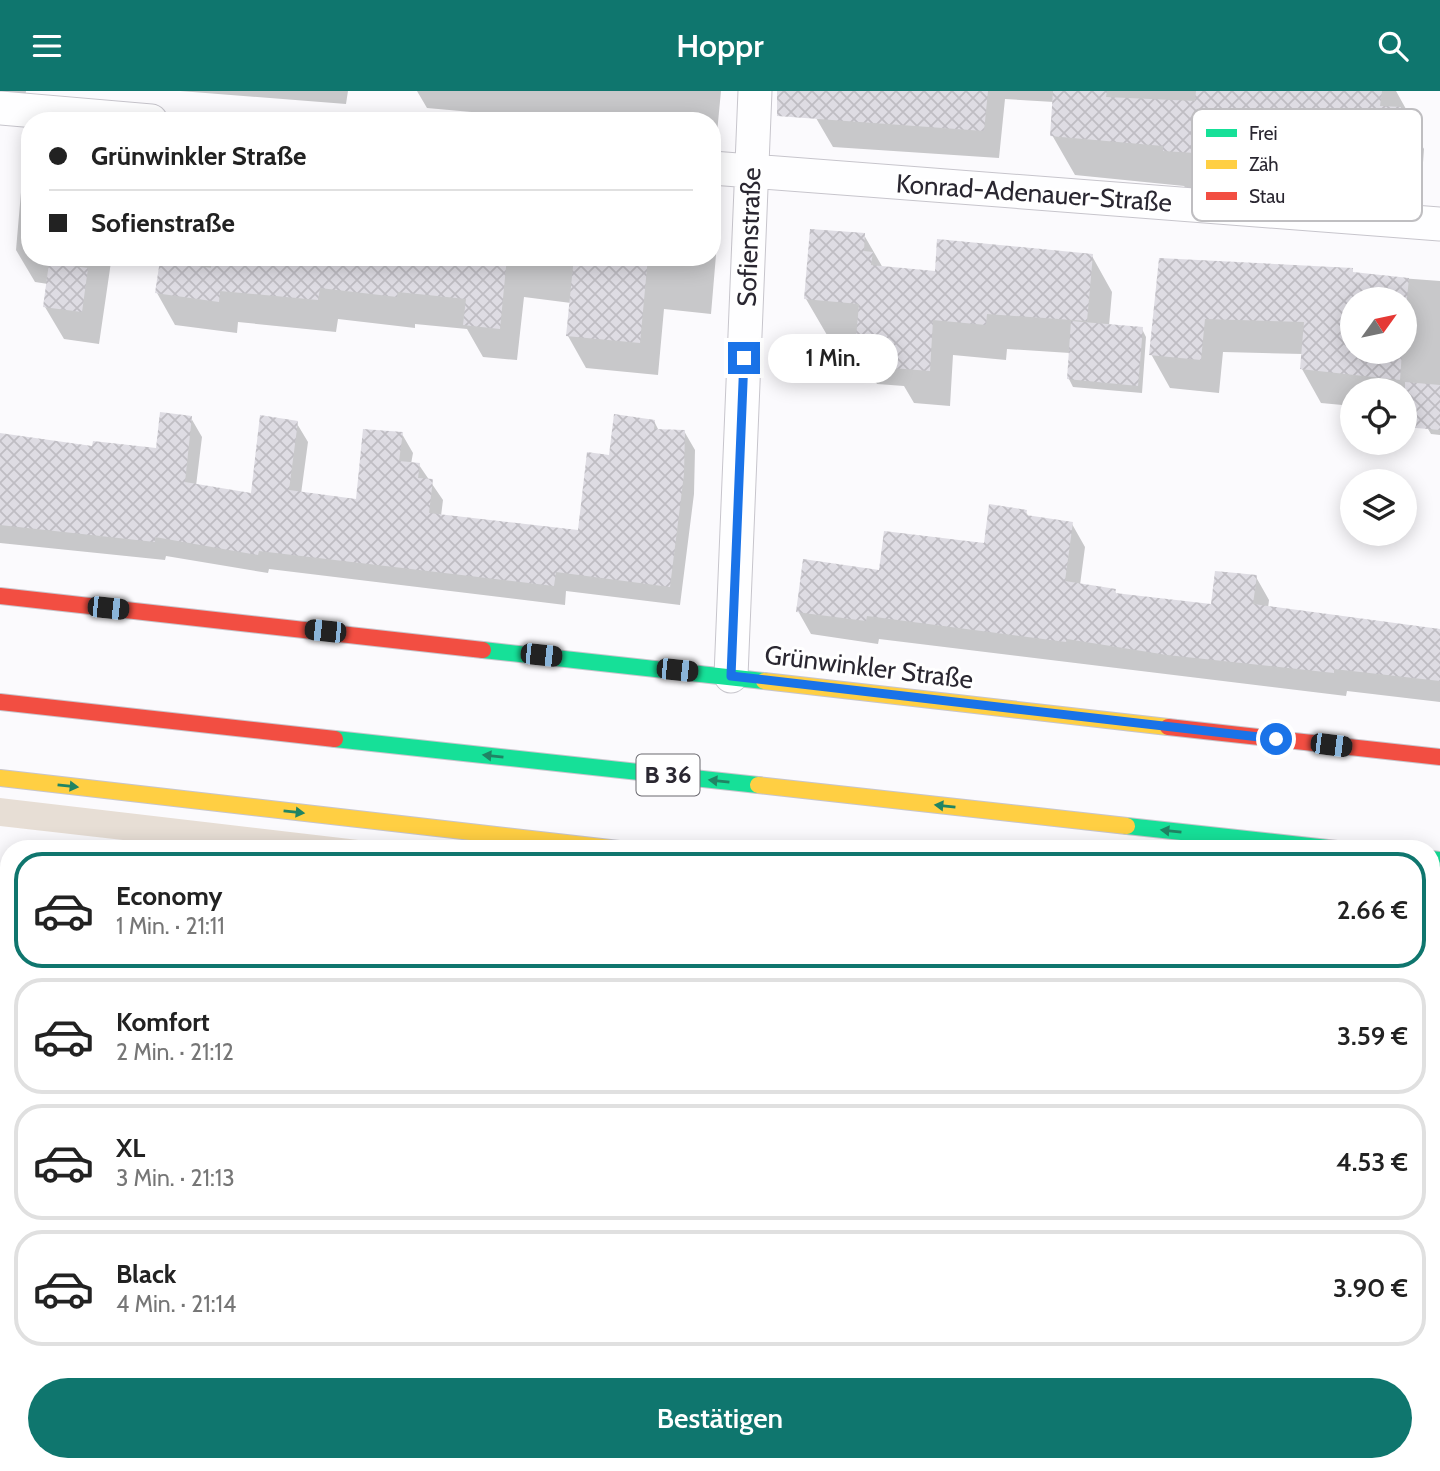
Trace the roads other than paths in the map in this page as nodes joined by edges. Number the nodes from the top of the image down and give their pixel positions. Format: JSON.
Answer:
{"nodes":[{"id":1,"x":755,"y":91,"type":"edge"},
{"id":2,"x":0,"y":108,"type":"edge"},
{"id":3,"x":46,"y":112,"type":"edge"},
{"id":4,"x":721,"y":170,"type":"edge"},
{"id":5,"x":752,"y":172,"type":"junction"},
{"id":6,"x":1192,"y":205,"type":"edge"},
{"id":7,"x":1400,"y":221,"type":"edge"},
{"id":8,"x":1440,"y":224,"type":"edge"},
{"id":9,"x":0,"y":596,"type":"edge"},
{"id":10,"x":731,"y":676,"type":"junction"},
{"id":11,"x":0,"y":702,"type":"edge"},
{"id":12,"x":1440,"y":757,"type":"edge"},
{"id":13,"x":0,"y":778,"type":"edge"},
{"id":14,"x":541,"y":840,"type":"edge"},
{"id":15,"x":1255,"y":840,"type":"edge"}],
"edges":[{"from":1,"to":5,"type":"street","name":"Sofienstraße"},
{"from":2,"to":3,"type":"street"},
{"from":4,"to":5,"type":"street","name":"Konrad-Adenauer-Straße"},
{"from":5,"to":6,"type":"street","name":"Konrad-Adenauer-Straße"},
{"from":5,"to":10,"type":"street","name":"Sofienstraße"},
{"from":7,"to":8,"type":"street","name":"Konrad-Adenauer-Straße"},
{"from":9,"to":10,"type":"main road","name":"Grünwinkler Straße"},
{"from":10,"to":12,"type":"main road","name":"Grünwinkler Straße"},
{"from":15,"to":11,"type":"main road","number":"B 36","one_way":true},
{"from":13,"to":14,"type":"main road","one_way":true}]}
